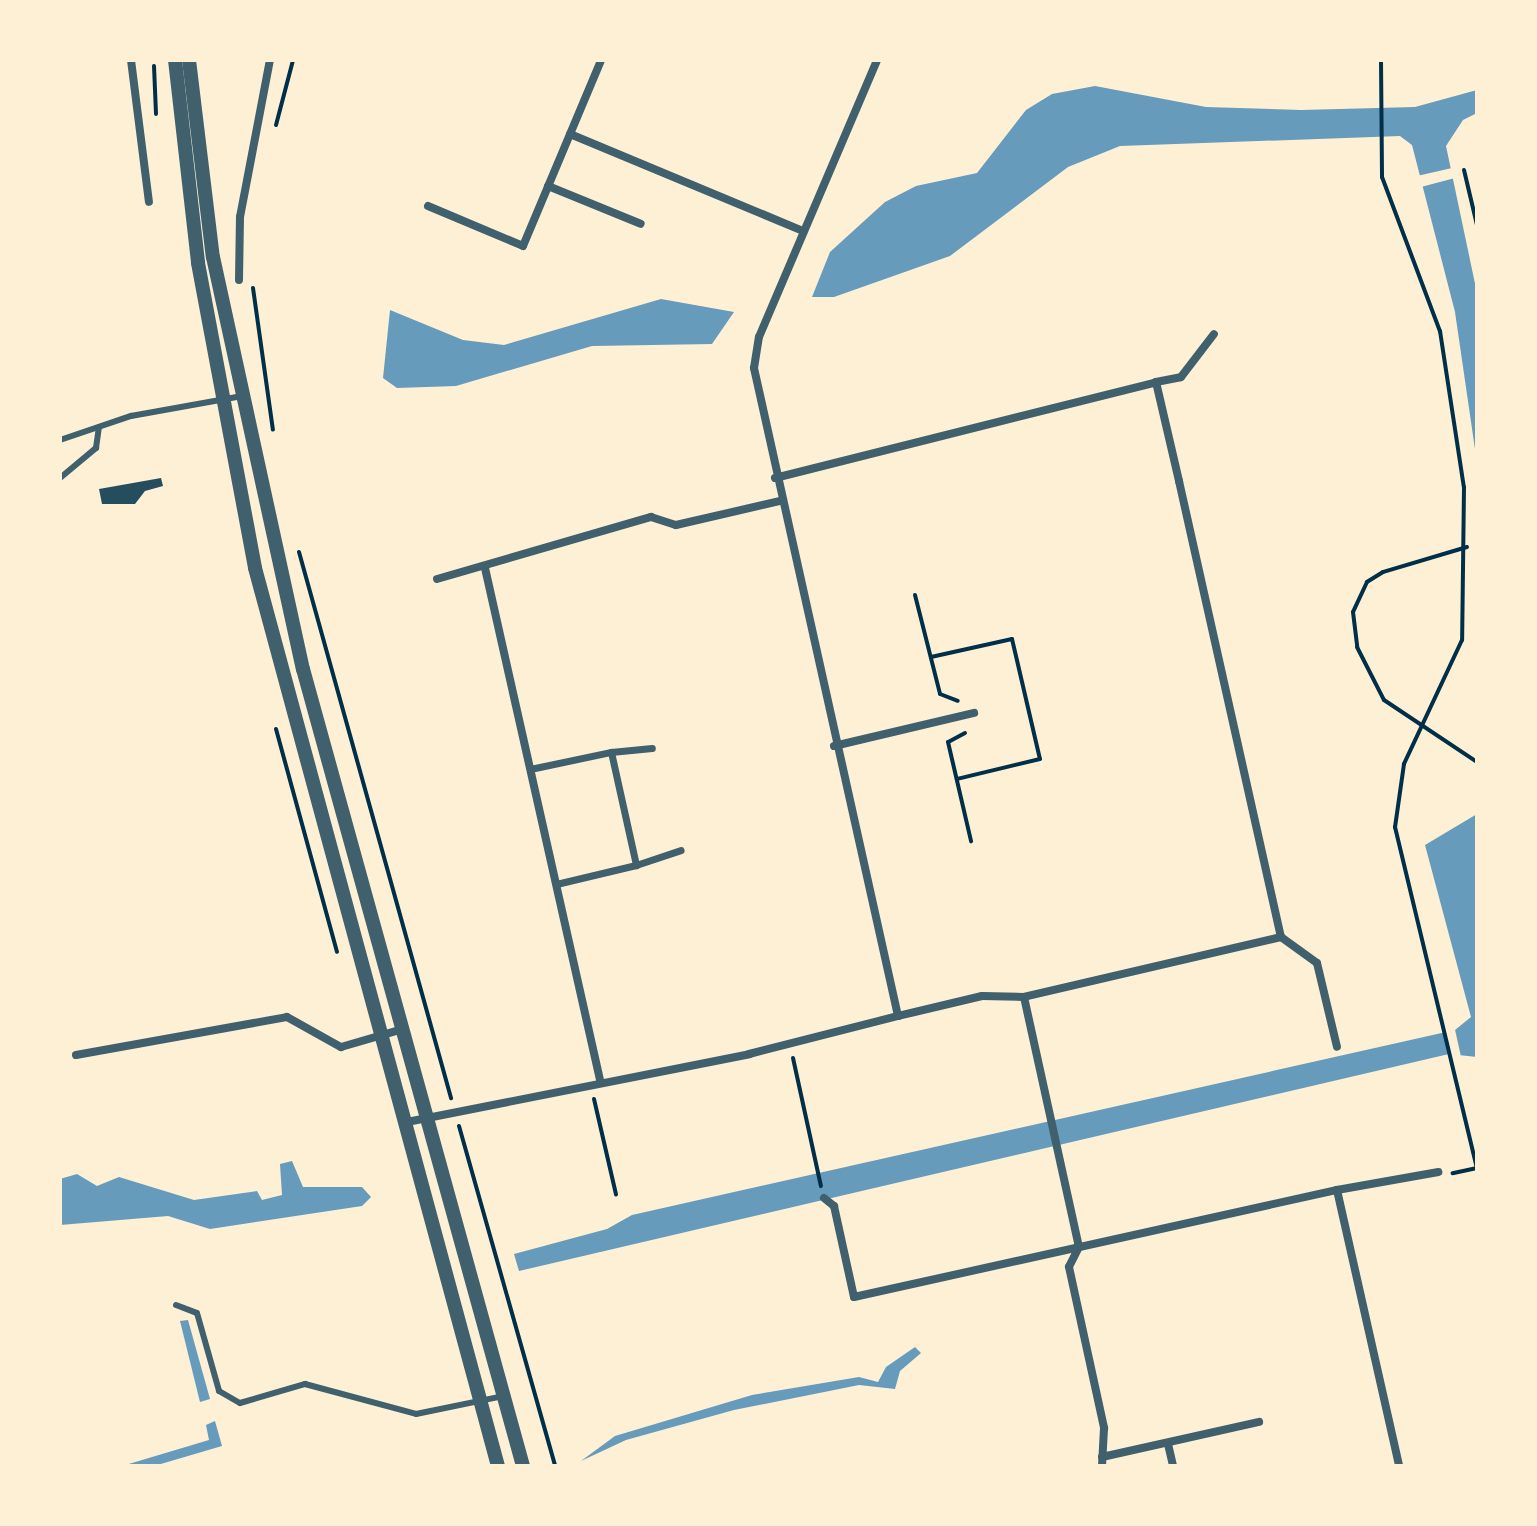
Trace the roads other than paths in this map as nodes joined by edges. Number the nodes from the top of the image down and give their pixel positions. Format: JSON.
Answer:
{"nodes":[{"id":1,"x":131,"y":60,"type":"edge"},
{"id":2,"x":175,"y":60,"type":"edge"},
{"id":3,"x":189,"y":60,"type":"edge"},
{"id":4,"x":270,"y":60,"type":"edge"},
{"id":5,"x":601,"y":60,"type":"edge"},
{"id":6,"x":877,"y":60,"type":"edge"},
{"id":7,"x":570,"y":134,"type":"junction"},
{"id":8,"x":548,"y":186,"type":"junction"},
{"id":9,"x":149,"y":202,"type":"dead end"},
{"id":10,"x":428,"y":206,"type":"dead end"},
{"id":11,"x":641,"y":224,"type":"dead end"},
{"id":12,"x":803,"y":231,"type":"junction"},
{"id":13,"x":239,"y":280,"type":"dead end"},
{"id":14,"x":1214,"y":334,"type":"dead end"},
{"id":15,"x":1156,"y":382,"type":"junction"},
{"id":16,"x":242,"y":396,"type":"junction"},
{"id":17,"x":221,"y":401,"type":"junction"},
{"id":18,"x":99,"y":427,"type":"junction"},
{"id":19,"x":60,"y":440,"type":"edge"},
{"id":20,"x":60,"y":478,"type":"edge"},
{"id":21,"x":775,"y":478,"type":"junction"},
{"id":22,"x":780,"y":501,"type":"junction"},
{"id":23,"x":485,"y":568,"type":"junction"},
{"id":24,"x":437,"y":579,"type":"dead end"},
{"id":25,"x":974,"y":713,"type":"dead end"},
{"id":26,"x":834,"y":746,"type":"junction"},
{"id":27,"x":652,"y":748,"type":"dead end"},
{"id":28,"x":611,"y":752,"type":"junction"},
{"id":29,"x":530,"y":769,"type":"junction"},
{"id":30,"x":681,"y":850,"type":"dead end"},
{"id":31,"x":636,"y":865,"type":"junction"},
{"id":32,"x":556,"y":884,"type":"junction"},
{"id":33,"x":1281,"y":937,"type":"junction"},
{"id":34,"x":1024,"y":997,"type":"junction"},
{"id":35,"x":898,"y":1016,"type":"junction"},
{"id":36,"x":403,"y":1029,"type":"junction"},
{"id":37,"x":384,"y":1035,"type":"junction"},
{"id":38,"x":1337,"y":1047,"type":"dead end"},
{"id":39,"x":76,"y":1055,"type":"dead end"},
{"id":40,"x":595,"y":1080,"type":"junction"},
{"id":41,"x":427,"y":1117,"type":"junction"},
{"id":42,"x":407,"y":1122,"type":"junction"},
{"id":43,"x":1438,"y":1172,"type":"road end"},
{"id":44,"x":1337,"y":1190,"type":"junction"},
{"id":45,"x":824,"y":1198,"type":"dead end"},
{"id":46,"x":1079,"y":1247,"type":"junction"},
{"id":47,"x":176,"y":1305,"type":"dead end"},
{"id":48,"x":504,"y":1396,"type":"junction"},
{"id":49,"x":482,"y":1402,"type":"junction"},
{"id":50,"x":1259,"y":1422,"type":"dead end"},
{"id":51,"x":1168,"y":1444,"type":"junction"},
{"id":52,"x":1102,"y":1462,"type":"edge"},
{"id":53,"x":498,"y":1466,"type":"edge"},
{"id":54,"x":523,"y":1466,"type":"edge"},
{"id":55,"x":1173,"y":1466,"type":"edge"},
{"id":56,"x":1399,"y":1466,"type":"edge"}],
"edges":[{"from":1,"to":9,"type":"street"},
{"from":2,"to":17,"type":"street"},
{"from":3,"to":16,"type":"street"},
{"from":4,"to":13,"type":"street"},
{"from":5,"to":7,"type":"street"},
{"from":6,"to":12,"type":"street"},
{"from":7,"to":8,"type":"street"},
{"from":7,"to":12,"type":"street"},
{"from":8,"to":10,"type":"street"},
{"from":8,"to":11,"type":"street"},
{"from":12,"to":21,"type":"street"},
{"from":14,"to":15,"type":"street"},
{"from":15,"to":21,"type":"street"},
{"from":15,"to":33,"type":"street"},
{"from":16,"to":17,"type":"lane"},
{"from":16,"to":36,"type":"street"},
{"from":17,"to":18,"type":"lane"},
{"from":17,"to":37,"type":"street"},
{"from":18,"to":19,"type":"lane"},
{"from":18,"to":20,"type":"lane"},
{"from":21,"to":22,"type":"street"},
{"from":22,"to":23,"type":"street"},
{"from":22,"to":26,"type":"street"},
{"from":23,"to":24,"type":"street"},
{"from":23,"to":29,"type":"street"},
{"from":25,"to":26,"type":"street"},
{"from":26,"to":35,"type":"street"},
{"from":27,"to":28,"type":"street"},
{"from":28,"to":29,"type":"street"},
{"from":28,"to":31,"type":"street"},
{"from":29,"to":32,"type":"street"},
{"from":30,"to":31,"type":"street"},
{"from":31,"to":32,"type":"street"},
{"from":32,"to":40,"type":"street"},
{"from":33,"to":34,"type":"street"},
{"from":33,"to":38,"type":"street"},
{"from":34,"to":35,"type":"street"},
{"from":34,"to":46,"type":"street"},
{"from":35,"to":40,"type":"street"},
{"from":36,"to":37,"type":"street"},
{"from":36,"to":41,"type":"street"},
{"from":37,"to":39,"type":"street"},
{"from":37,"to":42,"type":"street"},
{"from":40,"to":41,"type":"street"},
{"from":41,"to":42,"type":"street"},
{"from":41,"to":48,"type":"street"},
{"from":42,"to":49,"type":"street"},
{"from":43,"to":44,"type":"street"},
{"from":44,"to":46,"type":"street"},
{"from":44,"to":56,"type":"street"},
{"from":45,"to":46,"type":"street"},
{"from":46,"to":52,"type":"street"},
{"from":47,"to":49,"type":"lane"},
{"from":48,"to":49,"type":"lane"},
{"from":48,"to":54,"type":"street"},
{"from":49,"to":53,"type":"street"},
{"from":50,"to":51,"type":"street"},
{"from":51,"to":52,"type":"street"},
{"from":51,"to":55,"type":"street"}]}
